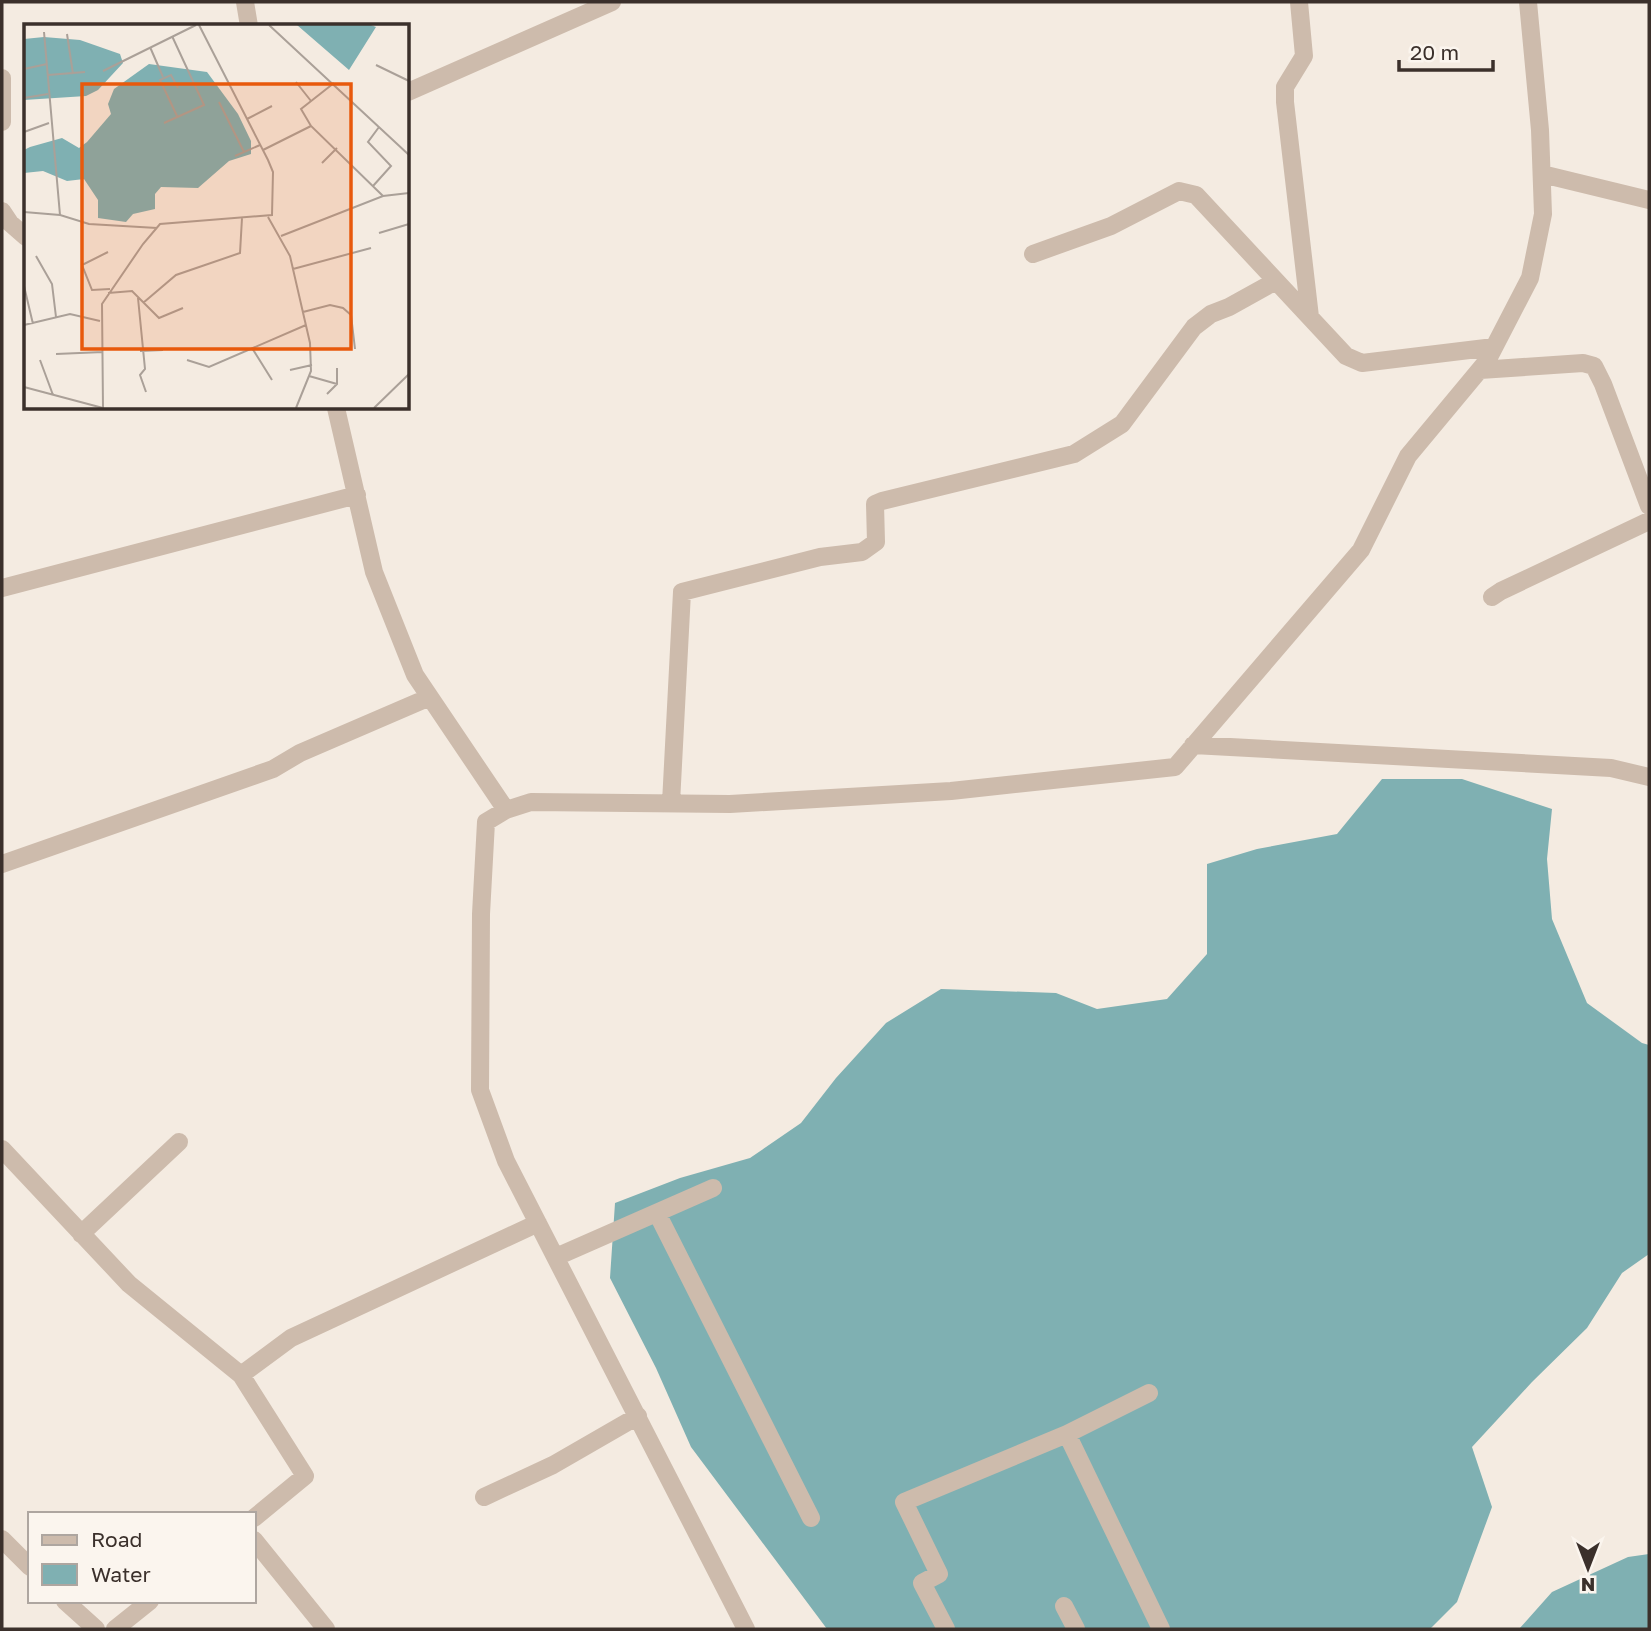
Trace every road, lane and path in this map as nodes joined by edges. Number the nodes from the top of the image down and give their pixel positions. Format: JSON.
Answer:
{"nodes":[{"id":1,"x":245,"y":2,"type":"edge"},
{"id":2,"x":1299,"y":2,"type":"edge"},
{"id":3,"x":1528,"y":2,"type":"edge"},
{"id":4,"x":608,"y":3,"type":"edge"},
{"id":5,"x":249,"y":24,"type":"edge"},
{"id":6,"x":2,"y":78,"type":"edge"},
{"id":7,"x":410,"y":91,"type":"edge"},
{"id":8,"x":2,"y":122,"type":"edge"},
{"id":9,"x":1542,"y":174,"type":"junction"},
{"id":10,"x":1649,"y":200,"type":"edge"},
{"id":11,"x":2,"y":211,"type":"edge"},
{"id":12,"x":24,"y":235,"type":"edge"},
{"id":13,"x":1032,"y":254,"type":"dead end"},
{"id":14,"x":1276,"y":281,"type":"junction"},
{"id":15,"x":1310,"y":317,"type":"junction"},
{"id":16,"x":1494,"y":347,"type":"junction"},
{"id":17,"x":1480,"y":370,"type":"junction"},
{"id":18,"x":336,"y":410,"type":"edge"},
{"id":19,"x":357,"y":495,"type":"junction"},
{"id":20,"x":1649,"y":506,"type":"edge"},
{"id":21,"x":1649,"y":521,"type":"edge"},
{"id":22,"x":2,"y":588,"type":"edge"},
{"id":23,"x":1492,"y":597,"type":"dead end"},
{"id":24,"x":430,"y":697,"type":"junction"},
{"id":25,"x":1193,"y":745,"type":"junction"},
{"id":26,"x":1649,"y":777,"type":"edge"},
{"id":27,"x":671,"y":803,"type":"junction"},
{"id":28,"x":506,"y":810,"type":"junction"},
{"id":29,"x":2,"y":864,"type":"edge"},
{"id":30,"x":179,"y":1142,"type":"dead end"},
{"id":31,"x":2,"y":1149,"type":"edge"},
{"id":32,"x":713,"y":1188,"type":"dead end"},
{"id":33,"x":656,"y":1213,"type":"junction"},
{"id":34,"x":538,"y":1223,"type":"junction"},
{"id":35,"x":82,"y":1234,"type":"junction"},
{"id":36,"x":556,"y":1257,"type":"junction"},
{"id":37,"x":241,"y":1375,"type":"junction"},
{"id":38,"x":1149,"y":1393,"type":"dead end"},
{"id":39,"x":638,"y":1416,"type":"junction"},
{"id":40,"x":1067,"y":1434,"type":"junction"},
{"id":41,"x":484,"y":1497,"type":"dead end"},
{"id":42,"x":256,"y":1516,"type":"edge"},
{"id":43,"x":811,"y":1518,"type":"dead end"},
{"id":44,"x":2,"y":1539,"type":"edge"},
{"id":45,"x":256,"y":1542,"type":"edge"},
{"id":46,"x":28,"y":1565,"type":"edge"},
{"id":47,"x":67,"y":1603,"type":"edge"},
{"id":48,"x":148,"y":1603,"type":"edge"},
{"id":49,"x":1064,"y":1606,"type":"dead end"},
{"id":50,"x":96,"y":1629,"type":"edge"},
{"id":51,"x":116,"y":1629,"type":"edge"},
{"id":52,"x":326,"y":1629,"type":"edge"},
{"id":53,"x":746,"y":1629,"type":"edge"},
{"id":54,"x":946,"y":1629,"type":"edge"},
{"id":55,"x":1076,"y":1629,"type":"edge"},
{"id":56,"x":1161,"y":1629,"type":"edge"}],
"edges":[{"from":1,"to":5,"type":"street"},
{"from":2,"to":15,"type":"street"},
{"from":3,"to":9,"type":"street"},
{"from":4,"to":7,"type":"street"},
{"from":6,"to":8,"type":"street"},
{"from":9,"to":10,"type":"street"},
{"from":9,"to":16,"type":"street"},
{"from":11,"to":12,"type":"street"},
{"from":13,"to":14,"type":"street"},
{"from":14,"to":15,"type":"street"},
{"from":14,"to":27,"type":"street"},
{"from":15,"to":16,"type":"street"},
{"from":16,"to":17,"type":"street"},
{"from":17,"to":20,"type":"street"},
{"from":17,"to":25,"type":"street"},
{"from":18,"to":19,"type":"street"},
{"from":19,"to":22,"type":"street"},
{"from":19,"to":24,"type":"street"},
{"from":21,"to":23,"type":"street"},
{"from":24,"to":28,"type":"street"},
{"from":24,"to":29,"type":"street"},
{"from":25,"to":26,"type":"street"},
{"from":25,"to":27,"type":"street"},
{"from":27,"to":28,"type":"street"},
{"from":28,"to":34,"type":"street"},
{"from":30,"to":35,"type":"street"},
{"from":31,"to":35,"type":"street"},
{"from":32,"to":33,"type":"street"},
{"from":33,"to":36,"type":"street"},
{"from":33,"to":43,"type":"street"},
{"from":34,"to":36,"type":"street"},
{"from":34,"to":37,"type":"street"},
{"from":35,"to":37,"type":"street"},
{"from":36,"to":39,"type":"street"},
{"from":37,"to":42,"type":"street"},
{"from":38,"to":40,"type":"street"},
{"from":39,"to":41,"type":"street"},
{"from":39,"to":53,"type":"street"},
{"from":40,"to":54,"type":"street"},
{"from":40,"to":56,"type":"street"},
{"from":44,"to":46,"type":"street"},
{"from":45,"to":52,"type":"street"},
{"from":47,"to":50,"type":"street"},
{"from":48,"to":51,"type":"street"},
{"from":49,"to":55,"type":"street"}]}
